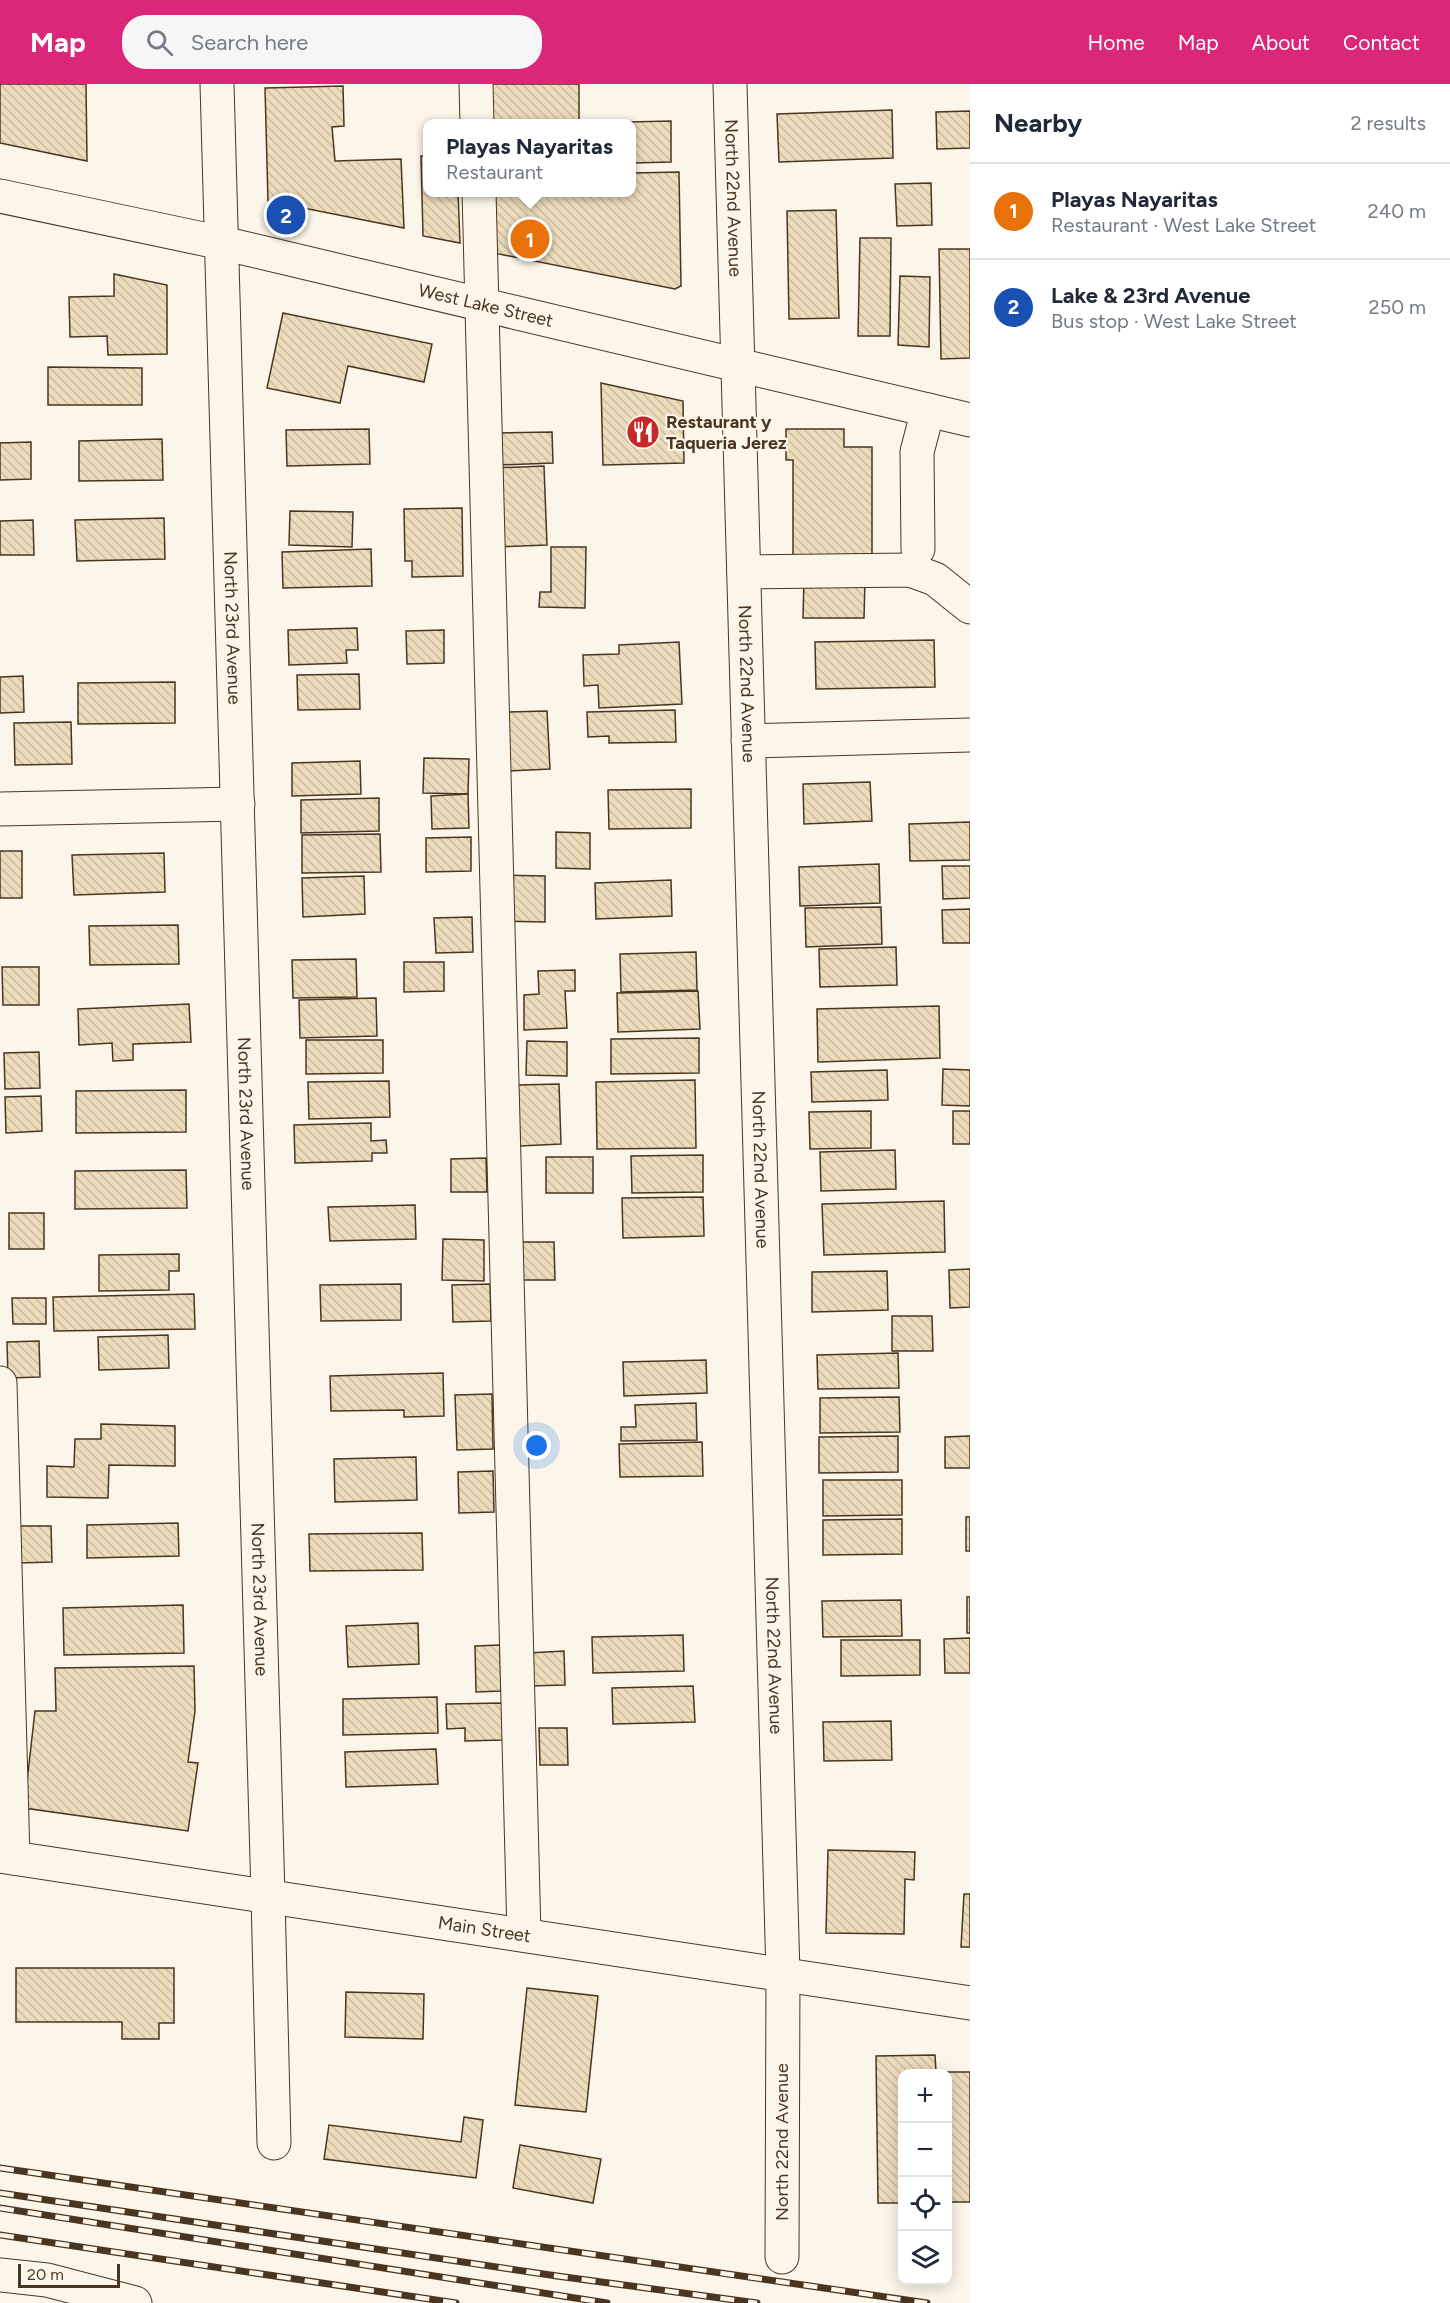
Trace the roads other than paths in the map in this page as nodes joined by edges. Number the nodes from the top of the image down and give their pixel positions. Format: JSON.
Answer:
{"nodes":[{"id":1,"x":218,"y":84,"type":"edge"},
{"id":2,"x":476,"y":84,"type":"edge"},
{"id":3,"x":730,"y":84,"type":"edge"},
{"id":4,"x":477,"y":119,"type":"edge"},
{"id":5,"x":0,"y":196,"type":"edge"},
{"id":6,"x":478,"y":197,"type":"edge"},
{"id":7,"x":222,"y":243,"type":"junction"},
{"id":8,"x":482,"y":304,"type":"junction"},
{"id":9,"x":738,"y":364,"type":"junction"},
{"id":10,"x":928,"y":410,"type":"junction"},
{"id":11,"x":970,"y":420,"type":"edge"},
{"id":12,"x":918,"y":549,"type":"dead end"},
{"id":13,"x":744,"y":572,"type":"junction"},
{"id":14,"x":970,"y":606,"type":"edge"},
{"id":15,"x":970,"y":735,"type":"edge"},
{"id":16,"x":748,"y":741,"type":"junction"},
{"id":17,"x":238,"y":804,"type":"junction"},
{"id":18,"x":0,"y":809,"type":"edge"},
{"id":19,"x":0,"y":1383,"type":"edge"},
{"id":20,"x":7,"y":1857,"type":"edge"},
{"id":21,"x":268,"y":1896,"type":"junction"},
{"id":22,"x":524,"y":1935,"type":"junction"},
{"id":23,"x":783,"y":1974,"type":"junction"},
{"id":24,"x":970,"y":2003,"type":"edge"},
{"id":25,"x":274,"y":2143,"type":"dead end"},
{"id":26,"x":782,"y":2257,"type":"dead end"},
{"id":27,"x":0,"y":2275,"type":"edge"},
{"id":28,"x":135,"y":2303,"type":"edge"}],
"edges":[{"from":1,"to":7,"type":"street","name":"North 23rd Avenue"},
{"from":2,"to":4,"type":"street"},
{"from":3,"to":9,"type":"street","name":"North 22nd Avenue"},
{"from":5,"to":7,"type":"street","name":"West Lake Street"},
{"from":6,"to":8,"type":"street"},
{"from":7,"to":8,"type":"street","name":"West Lake Street"},
{"from":7,"to":17,"type":"street","name":"North 23rd Avenue"},
{"from":8,"to":9,"type":"street","name":"West Lake Street"},
{"from":8,"to":22,"type":"street"},
{"from":9,"to":10,"type":"street","name":"West Lake Street"},
{"from":9,"to":13,"type":"street","name":"North 22nd Avenue"},
{"from":10,"to":11,"type":"street","name":"West Lake Street"},
{"from":10,"to":12,"type":"street"},
{"from":13,"to":14,"type":"street"},
{"from":13,"to":16,"type":"street","name":"North 22nd Avenue"},
{"from":15,"to":16,"type":"street"},
{"from":16,"to":23,"type":"street","name":"North 22nd Avenue"},
{"from":17,"to":18,"type":"street"},
{"from":17,"to":21,"type":"street","name":"North 23rd Avenue"},
{"from":19,"to":20,"type":"street"},
{"from":20,"to":21,"type":"street","name":"Main Street"},
{"from":21,"to":22,"type":"street","name":"Main Street"},
{"from":21,"to":25,"type":"street","name":"North 23rd Avenue"},
{"from":22,"to":23,"type":"street","name":"Main Street"},
{"from":23,"to":24,"type":"street","name":"Main Street"},
{"from":23,"to":26,"type":"street","name":"North 22nd Avenue"},
{"from":27,"to":28,"type":"street"}]}
